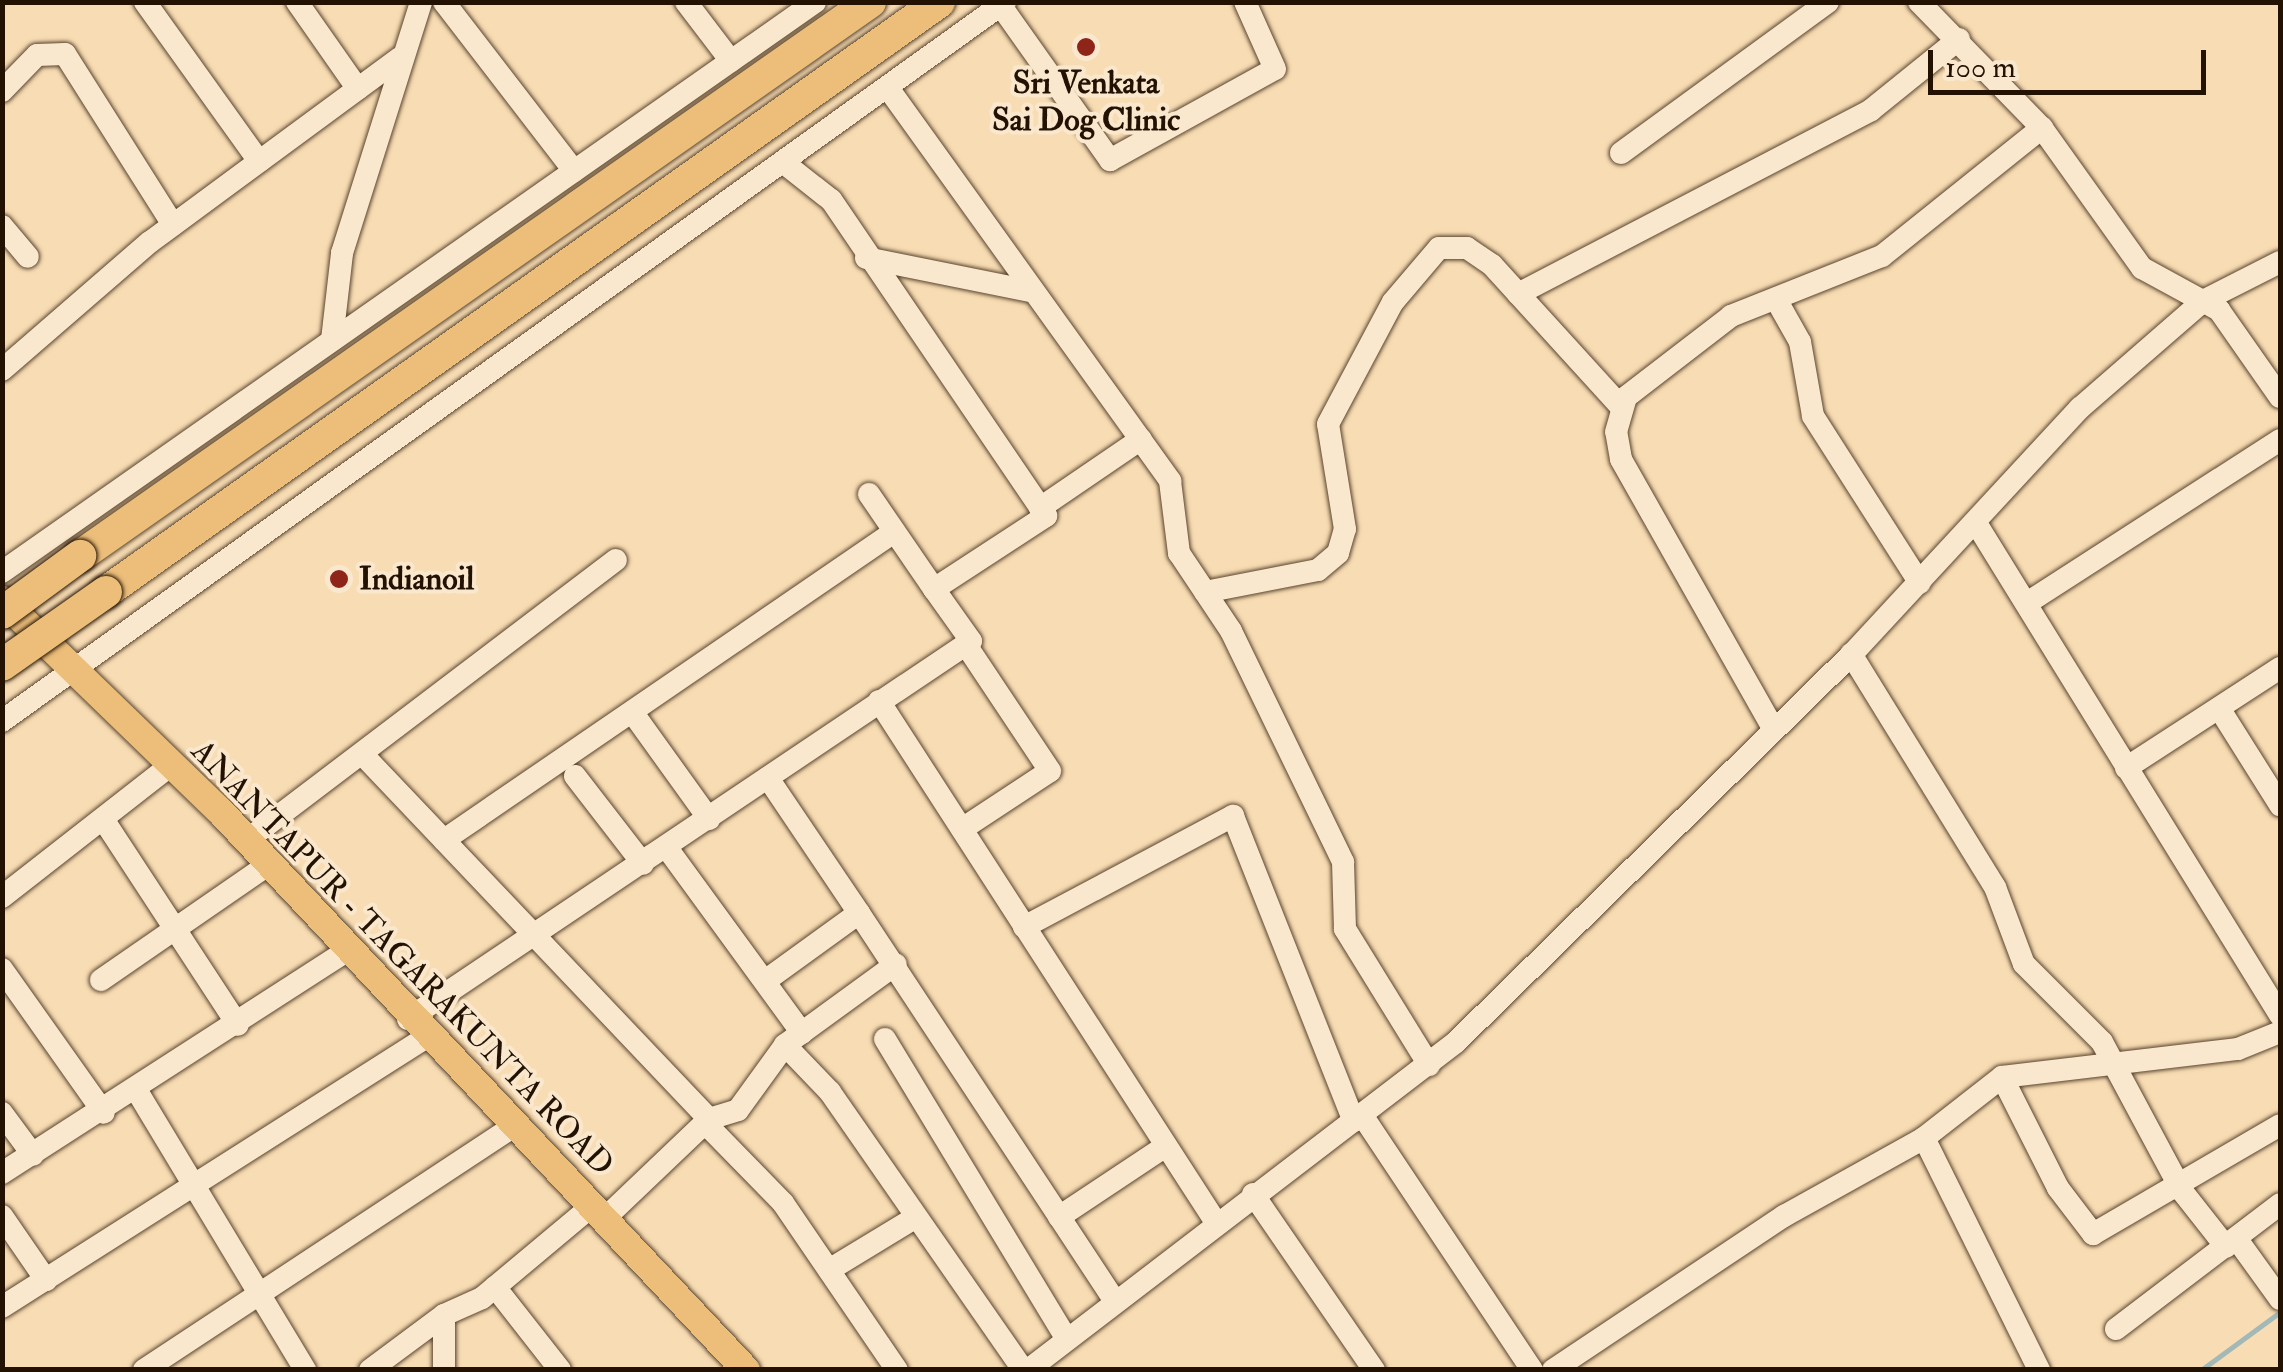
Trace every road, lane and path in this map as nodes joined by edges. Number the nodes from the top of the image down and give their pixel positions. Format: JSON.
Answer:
{"nodes":[{"id":1,"x":145,"y":2,"type":"edge"},
{"id":2,"x":297,"y":2,"type":"edge"},
{"id":3,"x":422,"y":2,"type":"edge"},
{"id":4,"x":444,"y":2,"type":"edge"},
{"id":5,"x":686,"y":2,"type":"edge"},
{"id":6,"x":815,"y":2,"type":"edge"},
{"id":7,"x":870,"y":2,"type":"edge"},
{"id":8,"x":939,"y":2,"type":"edge"},
{"id":9,"x":1245,"y":2,"type":"edge"},
{"id":10,"x":1828,"y":2,"type":"edge"},
{"id":11,"x":1919,"y":2,"type":"edge"},
{"id":12,"x":1003,"y":4,"type":"edge"},
{"id":13,"x":1959,"y":40,"type":"junction"},
{"id":14,"x":400,"y":58,"type":"junction"},
{"id":15,"x":730,"y":62,"type":"junction"},
{"id":16,"x":888,"y":88,"type":"junction"},
{"id":17,"x":358,"y":89,"type":"junction"},
{"id":18,"x":2,"y":91,"type":"edge"},
{"id":19,"x":2042,"y":128,"type":"junction"},
{"id":20,"x":1621,"y":153,"type":"dead end"},
{"id":21,"x":259,"y":161,"type":"junction"},
{"id":22,"x":784,"y":164,"type":"junction"},
{"id":23,"x":574,"y":171,"type":"junction"},
{"id":24,"x":2,"y":226,"type":"edge"},
{"id":25,"x":172,"y":226,"type":"junction"},
{"id":26,"x":28,"y":257,"type":"dead end"},
{"id":27,"x":866,"y":258,"type":"junction"},
{"id":28,"x":2280,"y":262,"type":"edge"},
{"id":29,"x":1029,"y":291,"type":"junction"},
{"id":30,"x":1518,"y":294,"type":"junction"},
{"id":31,"x":1777,"y":301,"type":"junction"},
{"id":32,"x":2204,"y":301,"type":"junction"},
{"id":33,"x":332,"y":340,"type":"junction"},
{"id":34,"x":2,"y":370,"type":"edge"},
{"id":35,"x":2280,"y":397,"type":"edge"},
{"id":36,"x":1622,"y":408,"type":"junction"},
{"id":37,"x":1141,"y":439,"type":"junction"},
{"id":38,"x":2280,"y":440,"type":"edge"},
{"id":39,"x":869,"y":494,"type":"dead end"},
{"id":40,"x":1040,"y":508,"type":"junction"},
{"id":41,"x":1976,"y":523,"type":"junction"},
{"id":42,"x":894,"y":532,"type":"junction"},
{"id":43,"x":616,"y":560,"type":"dead end"},
{"id":44,"x":2,"y":572,"type":"edge"},
{"id":45,"x":1920,"y":583,"type":"junction"},
{"id":46,"x":934,"y":589,"type":"junction"},
{"id":47,"x":1206,"y":592,"type":"junction"},
{"id":48,"x":2,"y":600,"type":"edge"},
{"id":49,"x":2027,"y":604,"type":"junction"},
{"id":50,"x":2,"y":613,"type":"edge"},
{"id":51,"x":966,"y":645,"type":"junction"},
{"id":52,"x":1851,"y":654,"type":"junction"},
{"id":53,"x":2,"y":664,"type":"edge"},
{"id":54,"x":2280,"y":668,"type":"edge"},
{"id":55,"x":75,"y":670,"type":"junction"},
{"id":56,"x":878,"y":701,"type":"junction"},
{"id":57,"x":2220,"y":708,"type":"junction"},
{"id":58,"x":635,"y":716,"type":"junction"},
{"id":59,"x":2,"y":720,"type":"edge"},
{"id":60,"x":1773,"y":728,"type":"junction"},
{"id":61,"x":364,"y":756,"type":"junction"},
{"id":62,"x":171,"y":765,"type":"junction"},
{"id":63,"x":2126,"y":768,"type":"junction"},
{"id":64,"x":575,"y":776,"type":"dead end"},
{"id":65,"x":768,"y":778,"type":"junction"},
{"id":66,"x":2280,"y":805,"type":"edge"},
{"id":67,"x":103,"y":818,"type":"junction"},
{"id":68,"x":709,"y":819,"type":"junction"},
{"id":69,"x":962,"y":829,"type":"junction"},
{"id":70,"x":247,"y":840,"type":"junction"},
{"id":71,"x":444,"y":840,"type":"junction"},
{"id":72,"x":667,"y":848,"type":"junction"},
{"id":73,"x":268,"y":864,"type":"junction"},
{"id":74,"x":644,"y":864,"type":"junction"},
{"id":75,"x":2,"y":897,"type":"edge"},
{"id":76,"x":859,"y":913,"type":"junction"},
{"id":77,"x":1024,"y":927,"type":"junction"},
{"id":78,"x":177,"y":932,"type":"junction"},
{"id":79,"x":534,"y":933,"type":"junction"},
{"id":80,"x":346,"y":951,"type":"junction"},
{"id":81,"x":896,"y":964,"type":"junction"},
{"id":82,"x":2,"y":969,"type":"edge"},
{"id":83,"x":101,"y":980,"type":"dead end"},
{"id":84,"x":766,"y":982,"type":"junction"},
{"id":85,"x":2280,"y":1015,"type":"edge"},
{"id":86,"x":238,"y":1025,"type":"junction"},
{"id":87,"x":416,"y":1029,"type":"junction"},
{"id":88,"x":2280,"y":1032,"type":"edge"},
{"id":89,"x":794,"y":1039,"type":"junction"},
{"id":90,"x":885,"y":1039,"type":"dead end"},
{"id":91,"x":2114,"y":1062,"type":"junction"},
{"id":92,"x":1429,"y":1065,"type":"junction"},
{"id":93,"x":2002,"y":1077,"type":"junction"},
{"id":94,"x":136,"y":1092,"type":"junction"},
{"id":95,"x":2,"y":1113,"type":"edge"},
{"id":96,"x":104,"y":1113,"type":"junction"},
{"id":97,"x":1358,"y":1118,"type":"junction"},
{"id":98,"x":707,"y":1121,"type":"junction"},
{"id":99,"x":2280,"y":1125,"type":"edge"},
{"id":100,"x":512,"y":1126,"type":"junction"},
{"id":101,"x":1924,"y":1138,"type":"junction"},
{"id":102,"x":1166,"y":1146,"type":"junction"},
{"id":103,"x":33,"y":1156,"type":"junction"},
{"id":104,"x":2,"y":1174,"type":"edge"},
{"id":105,"x":194,"y":1180,"type":"junction"},
{"id":106,"x":2178,"y":1184,"type":"junction"},
{"id":107,"x":1252,"y":1194,"type":"junction"},
{"id":108,"x":2280,"y":1204,"type":"edge"},
{"id":109,"x":597,"y":1213,"type":"junction"},
{"id":110,"x":2,"y":1216,"type":"edge"},
{"id":111,"x":1060,"y":1217,"type":"junction"},
{"id":112,"x":913,"y":1219,"type":"junction"},
{"id":113,"x":1215,"y":1221,"type":"junction"},
{"id":114,"x":2231,"y":1242,"type":"junction"},
{"id":115,"x":830,"y":1270,"type":"junction"},
{"id":116,"x":46,"y":1280,"type":"junction"},
{"id":117,"x":260,"y":1288,"type":"junction"},
{"id":118,"x":495,"y":1288,"type":"junction"},
{"id":119,"x":2279,"y":1296,"type":"edge"},
{"id":120,"x":1115,"y":1301,"type":"junction"},
{"id":121,"x":2,"y":1308,"type":"edge"},
{"id":122,"x":444,"y":1316,"type":"junction"},
{"id":123,"x":2116,"y":1329,"type":"dead end"},
{"id":124,"x":1067,"y":1339,"type":"junction"},
{"id":125,"x":144,"y":1370,"type":"edge"},
{"id":126,"x":305,"y":1370,"type":"edge"},
{"id":127,"x":370,"y":1370,"type":"edge"},
{"id":128,"x":444,"y":1370,"type":"edge"},
{"id":129,"x":560,"y":1370,"type":"edge"},
{"id":130,"x":746,"y":1370,"type":"edge"},
{"id":131,"x":898,"y":1370,"type":"edge"},
{"id":132,"x":1026,"y":1370,"type":"edge"},
{"id":133,"x":1374,"y":1370,"type":"edge"},
{"id":134,"x":1532,"y":1370,"type":"edge"},
{"id":135,"x":1553,"y":1370,"type":"edge"},
{"id":136,"x":2039,"y":1370,"type":"edge"}],
"edges":[{"from":1,"to":21,"type":"street"},
{"from":2,"to":17,"type":"street"},
{"from":3,"to":14,"type":"street"},
{"from":4,"to":23,"type":"street"},
{"from":5,"to":15,"type":"street"},
{"from":6,"to":15,"type":"street"},
{"from":7,"to":50,"type":"highway","bridge":true},
{"from":8,"to":53,"type":"highway","bridge":true},
{"from":9,"to":12,"type":"street"},
{"from":10,"to":20,"type":"street"},
{"from":11,"to":13,"type":"street"},
{"from":12,"to":16,"type":"street"},
{"from":13,"to":19,"type":"street"},
{"from":13,"to":30,"type":"street"},
{"from":14,"to":17,"type":"street"},
{"from":14,"to":33,"type":"street"},
{"from":15,"to":23,"type":"street"},
{"from":16,"to":22,"type":"street"},
{"from":16,"to":29,"type":"street"},
{"from":17,"to":21,"type":"street"},
{"from":18,"to":25,"type":"street"},
{"from":19,"to":31,"type":"street"},
{"from":19,"to":32,"type":"street"},
{"from":21,"to":25,"type":"street"},
{"from":22,"to":27,"type":"street"},
{"from":22,"to":55,"type":"street"},
{"from":23,"to":33,"type":"street"},
{"from":24,"to":26,"type":"street"},
{"from":25,"to":34,"type":"street"},
{"from":27,"to":29,"type":"street"},
{"from":27,"to":40,"type":"street"},
{"from":28,"to":32,"type":"street"},
{"from":29,"to":37,"type":"street"},
{"from":30,"to":36,"type":"street"},
{"from":30,"to":47,"type":"street"},
{"from":31,"to":36,"type":"street"},
{"from":31,"to":45,"type":"street"},
{"from":32,"to":35,"type":"street"},
{"from":32,"to":41,"type":"street"},
{"from":33,"to":44,"type":"street"},
{"from":36,"to":60,"type":"street"},
{"from":37,"to":40,"type":"street"},
{"from":37,"to":47,"type":"street"},
{"from":38,"to":49,"type":"street"},
{"from":39,"to":42,"type":"street"},
{"from":40,"to":46,"type":"street"},
{"from":41,"to":45,"type":"street"},
{"from":41,"to":49,"type":"street"},
{"from":42,"to":46,"type":"street"},
{"from":42,"to":58,"type":"street"},
{"from":43,"to":61,"type":"street"},
{"from":45,"to":52,"type":"street"},
{"from":46,"to":51,"type":"street"},
{"from":47,"to":92,"type":"street"},
{"from":48,"to":55,"type":"main road","name":"ANANTAPUR - TAGARAKUNTA ROAD"},
{"from":49,"to":63,"type":"street"},
{"from":51,"to":56,"type":"street"},
{"from":51,"to":69,"type":"street"},
{"from":52,"to":60,"type":"street"},
{"from":52,"to":91,"type":"street"},
{"from":54,"to":57,"type":"street"},
{"from":55,"to":59,"type":"street"},
{"from":55,"to":62,"type":"main road","name":"ANANTAPUR - TAGARAKUNTA ROAD"},
{"from":56,"to":65,"type":"street"},
{"from":56,"to":69,"type":"street"},
{"from":57,"to":63,"type":"street"},
{"from":57,"to":66,"type":"street"},
{"from":58,"to":68,"type":"street"},
{"from":58,"to":71,"type":"street"},
{"from":60,"to":92,"type":"street"},
{"from":61,"to":70,"type":"street"},
{"from":61,"to":71,"type":"street"},
{"from":62,"to":67,"type":"street"},
{"from":62,"to":70,"type":"main road","name":"ANANTAPUR - TAGARAKUNTA ROAD"},
{"from":63,"to":85,"type":"street"},
{"from":64,"to":74,"type":"street"},
{"from":65,"to":68,"type":"street"},
{"from":65,"to":76,"type":"street"},
{"from":67,"to":75,"type":"street"},
{"from":67,"to":78,"type":"street"},
{"from":68,"to":72,"type":"street"},
{"from":69,"to":77,"type":"street"},
{"from":70,"to":73,"type":"main road","name":"ANANTAPUR - TAGARAKUNTA ROAD"},
{"from":71,"to":79,"type":"street"},
{"from":72,"to":74,"type":"street"},
{"from":72,"to":84,"type":"street"},
{"from":73,"to":78,"type":"street"},
{"from":73,"to":80,"type":"main road","name":"ANANTAPUR - TAGARAKUNTA ROAD"},
{"from":74,"to":79,"type":"street"},
{"from":76,"to":81,"type":"street"},
{"from":76,"to":84,"type":"street"},
{"from":77,"to":97,"type":"street"},
{"from":77,"to":102,"type":"street"},
{"from":78,"to":83,"type":"street"},
{"from":78,"to":86,"type":"street"},
{"from":79,"to":87,"type":"street"},
{"from":79,"to":98,"type":"street"},
{"from":80,"to":86,"type":"street"},
{"from":80,"to":87,"type":"main road","name":"ANANTAPUR - TAGARAKUNTA ROAD"},
{"from":81,"to":89,"type":"street"},
{"from":81,"to":111,"type":"street"},
{"from":82,"to":96,"type":"street"},
{"from":84,"to":89,"type":"street"},
{"from":86,"to":94,"type":"street"},
{"from":87,"to":100,"type":"main road","name":"ANANTAPUR - TAGARAKUNTA ROAD"},
{"from":87,"to":105,"type":"street"},
{"from":88,"to":91,"type":"street"},
{"from":89,"to":98,"type":"street"},
{"from":89,"to":112,"type":"street"},
{"from":90,"to":124,"type":"street"},
{"from":91,"to":93,"type":"street"},
{"from":91,"to":106,"type":"street"},
{"from":92,"to":97,"type":"street"},
{"from":93,"to":101,"type":"street"},
{"from":93,"to":106,"type":"street"},
{"from":94,"to":96,"type":"street"},
{"from":94,"to":105,"type":"street"},
{"from":95,"to":103,"type":"street"},
{"from":96,"to":103,"type":"street"},
{"from":97,"to":107,"type":"street"},
{"from":97,"to":134,"type":"street"},
{"from":98,"to":109,"type":"street"},
{"from":98,"to":115,"type":"street"},
{"from":99,"to":106,"type":"street"},
{"from":100,"to":109,"type":"main road","name":"ANANTAPUR - TAGARAKUNTA ROAD"},
{"from":100,"to":117,"type":"street"},
{"from":101,"to":135,"type":"street"},
{"from":101,"to":136,"type":"street"},
{"from":102,"to":111,"type":"street"},
{"from":102,"to":113,"type":"street"},
{"from":103,"to":104,"type":"street"},
{"from":105,"to":116,"type":"street"},
{"from":105,"to":117,"type":"street"},
{"from":106,"to":114,"type":"street"},
{"from":107,"to":113,"type":"street"},
{"from":107,"to":133,"type":"street"},
{"from":108,"to":114,"type":"street"},
{"from":109,"to":118,"type":"street"},
{"from":109,"to":130,"type":"main road","name":"ANANTAPUR - TAGARAKUNTA ROAD"},
{"from":110,"to":116,"type":"street"},
{"from":111,"to":120,"type":"street"},
{"from":112,"to":115,"type":"street"},
{"from":112,"to":132,"type":"street"},
{"from":113,"to":120,"type":"street"},
{"from":114,"to":119,"type":"street"},
{"from":114,"to":123,"type":"street"},
{"from":115,"to":131,"type":"street"},
{"from":116,"to":121,"type":"street"},
{"from":117,"to":125,"type":"street"},
{"from":117,"to":126,"type":"street"},
{"from":118,"to":122,"type":"street"},
{"from":118,"to":129,"type":"street"},
{"from":120,"to":124,"type":"street"},
{"from":122,"to":127,"type":"street"},
{"from":122,"to":128,"type":"street"},
{"from":124,"to":132,"type":"street"}]}
